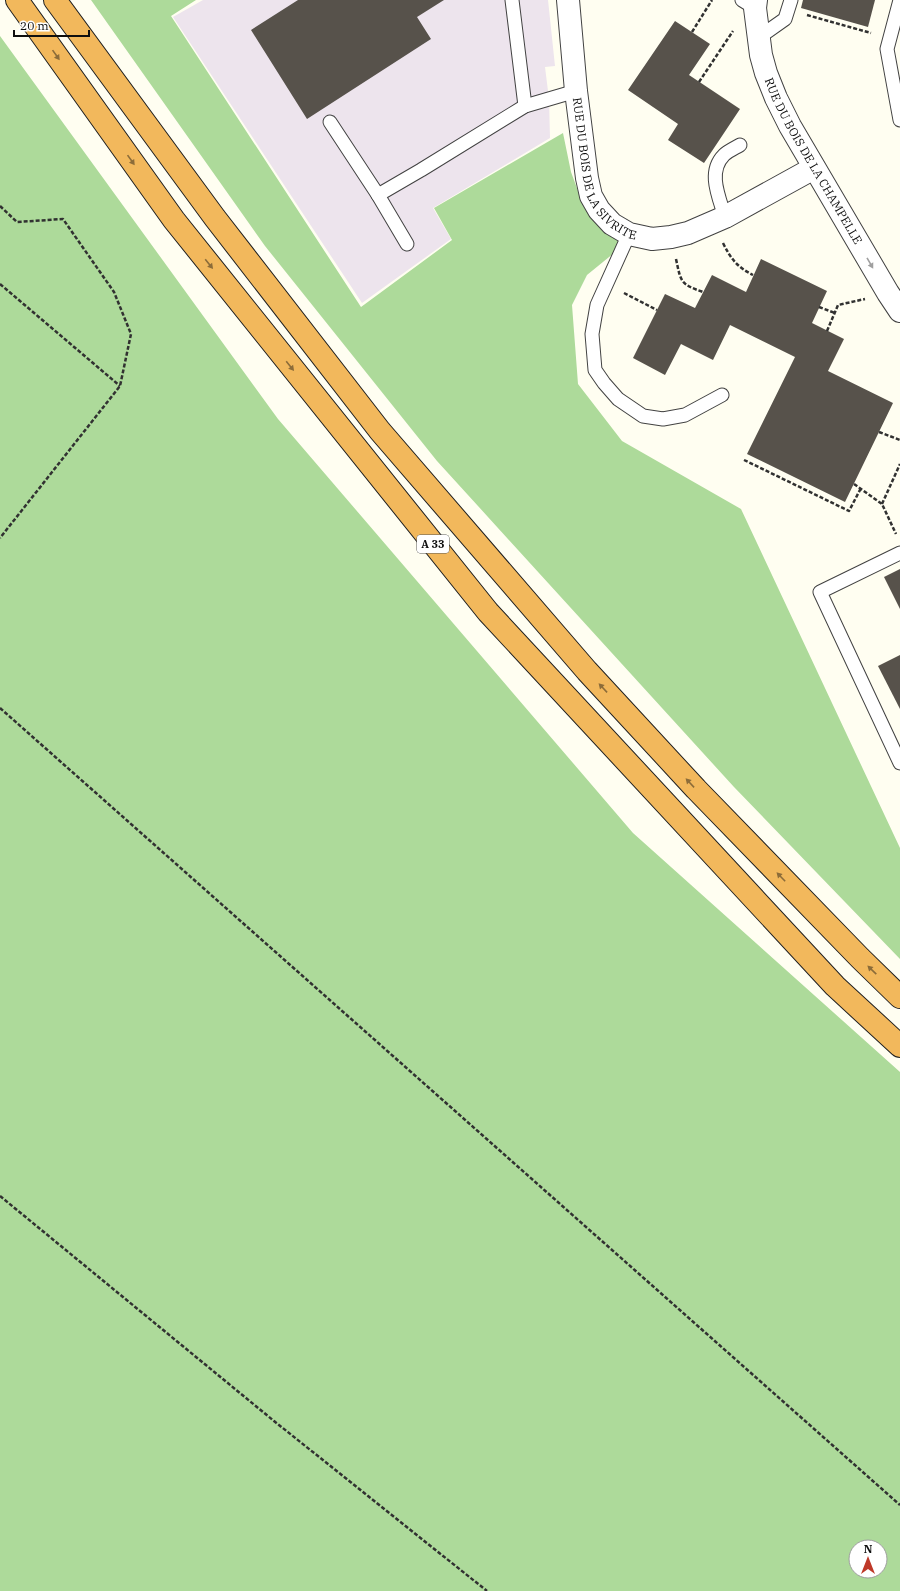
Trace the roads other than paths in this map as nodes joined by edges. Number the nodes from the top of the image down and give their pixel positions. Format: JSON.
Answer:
{"nodes":[{"id":1,"x":17,"y":0,"type":"edge"},
{"id":2,"x":55,"y":0,"type":"edge"},
{"id":3,"x":512,"y":0,"type":"edge"},
{"id":4,"x":568,"y":0,"type":"edge"},
{"id":5,"x":791,"y":0,"type":"edge"},
{"id":6,"x":900,"y":0,"type":"edge"},
{"id":7,"x":751,"y":3,"type":"edge"},
{"id":8,"x":758,"y":38,"type":"junction"},
{"id":9,"x":576,"y":91,"type":"junction"},
{"id":10,"x":525,"y":106,"type":"junction"},
{"id":11,"x":900,"y":120,"type":"edge"},
{"id":12,"x":330,"y":122,"type":"dead end"},
{"id":13,"x":740,"y":145,"type":"dead end"},
{"id":14,"x":814,"y":168,"type":"junction"},
{"id":15,"x":378,"y":195,"type":"junction"},
{"id":16,"x":719,"y":220,"type":"junction"},
{"id":17,"x":629,"y":234,"type":"junction"},
{"id":18,"x":407,"y":244,"type":"dead end"},
{"id":19,"x":900,"y":311,"type":"edge"},
{"id":20,"x":722,"y":394,"type":"dead end"},
{"id":21,"x":900,"y":553,"type":"edge"},
{"id":22,"x":900,"y":764,"type":"edge"},
{"id":23,"x":900,"y":997,"type":"edge"},
{"id":24,"x":900,"y":1046,"type":"edge"}],
"edges":[{"from":1,"to":24,"type":"highway","number":"A 33","one_way":true},
{"from":23,"to":2,"type":"highway","number":"A 33","one_way":true},
{"from":3,"to":10,"type":"lane"},
{"from":4,"to":9,"type":"street","name":"RUE DU BOIS DE LA SIVRITE"},
{"from":5,"to":8,"type":"lane"},
{"from":6,"to":11,"type":"lane"},
{"from":7,"to":8,"type":"street","name":"RUE DU BOIS DE LA CHAMPELLE"},
{"from":8,"to":14,"type":"street","name":"RUE DU BOIS DE LA CHAMPELLE"},
{"from":9,"to":10,"type":"lane"},
{"from":9,"to":17,"type":"street","name":"RUE DU BOIS DE LA SIVRITE"},
{"from":10,"to":15,"type":"lane"},
{"from":12,"to":15,"type":"lane"},
{"from":13,"to":16,"type":"lane"},
{"from":14,"to":16,"type":"street","name":"RUE DU BOIS DE LA SIVRITE"},
{"from":14,"to":19,"type":"street","name":"RUE DU BOIS DE LA CHAMPELLE","one_way":true},
{"from":15,"to":18,"type":"lane"},
{"from":16,"to":17,"type":"street","name":"RUE DU BOIS DE LA SIVRITE"},
{"from":17,"to":20,"type":"lane"},
{"from":21,"to":22,"type":"lane"}]}
